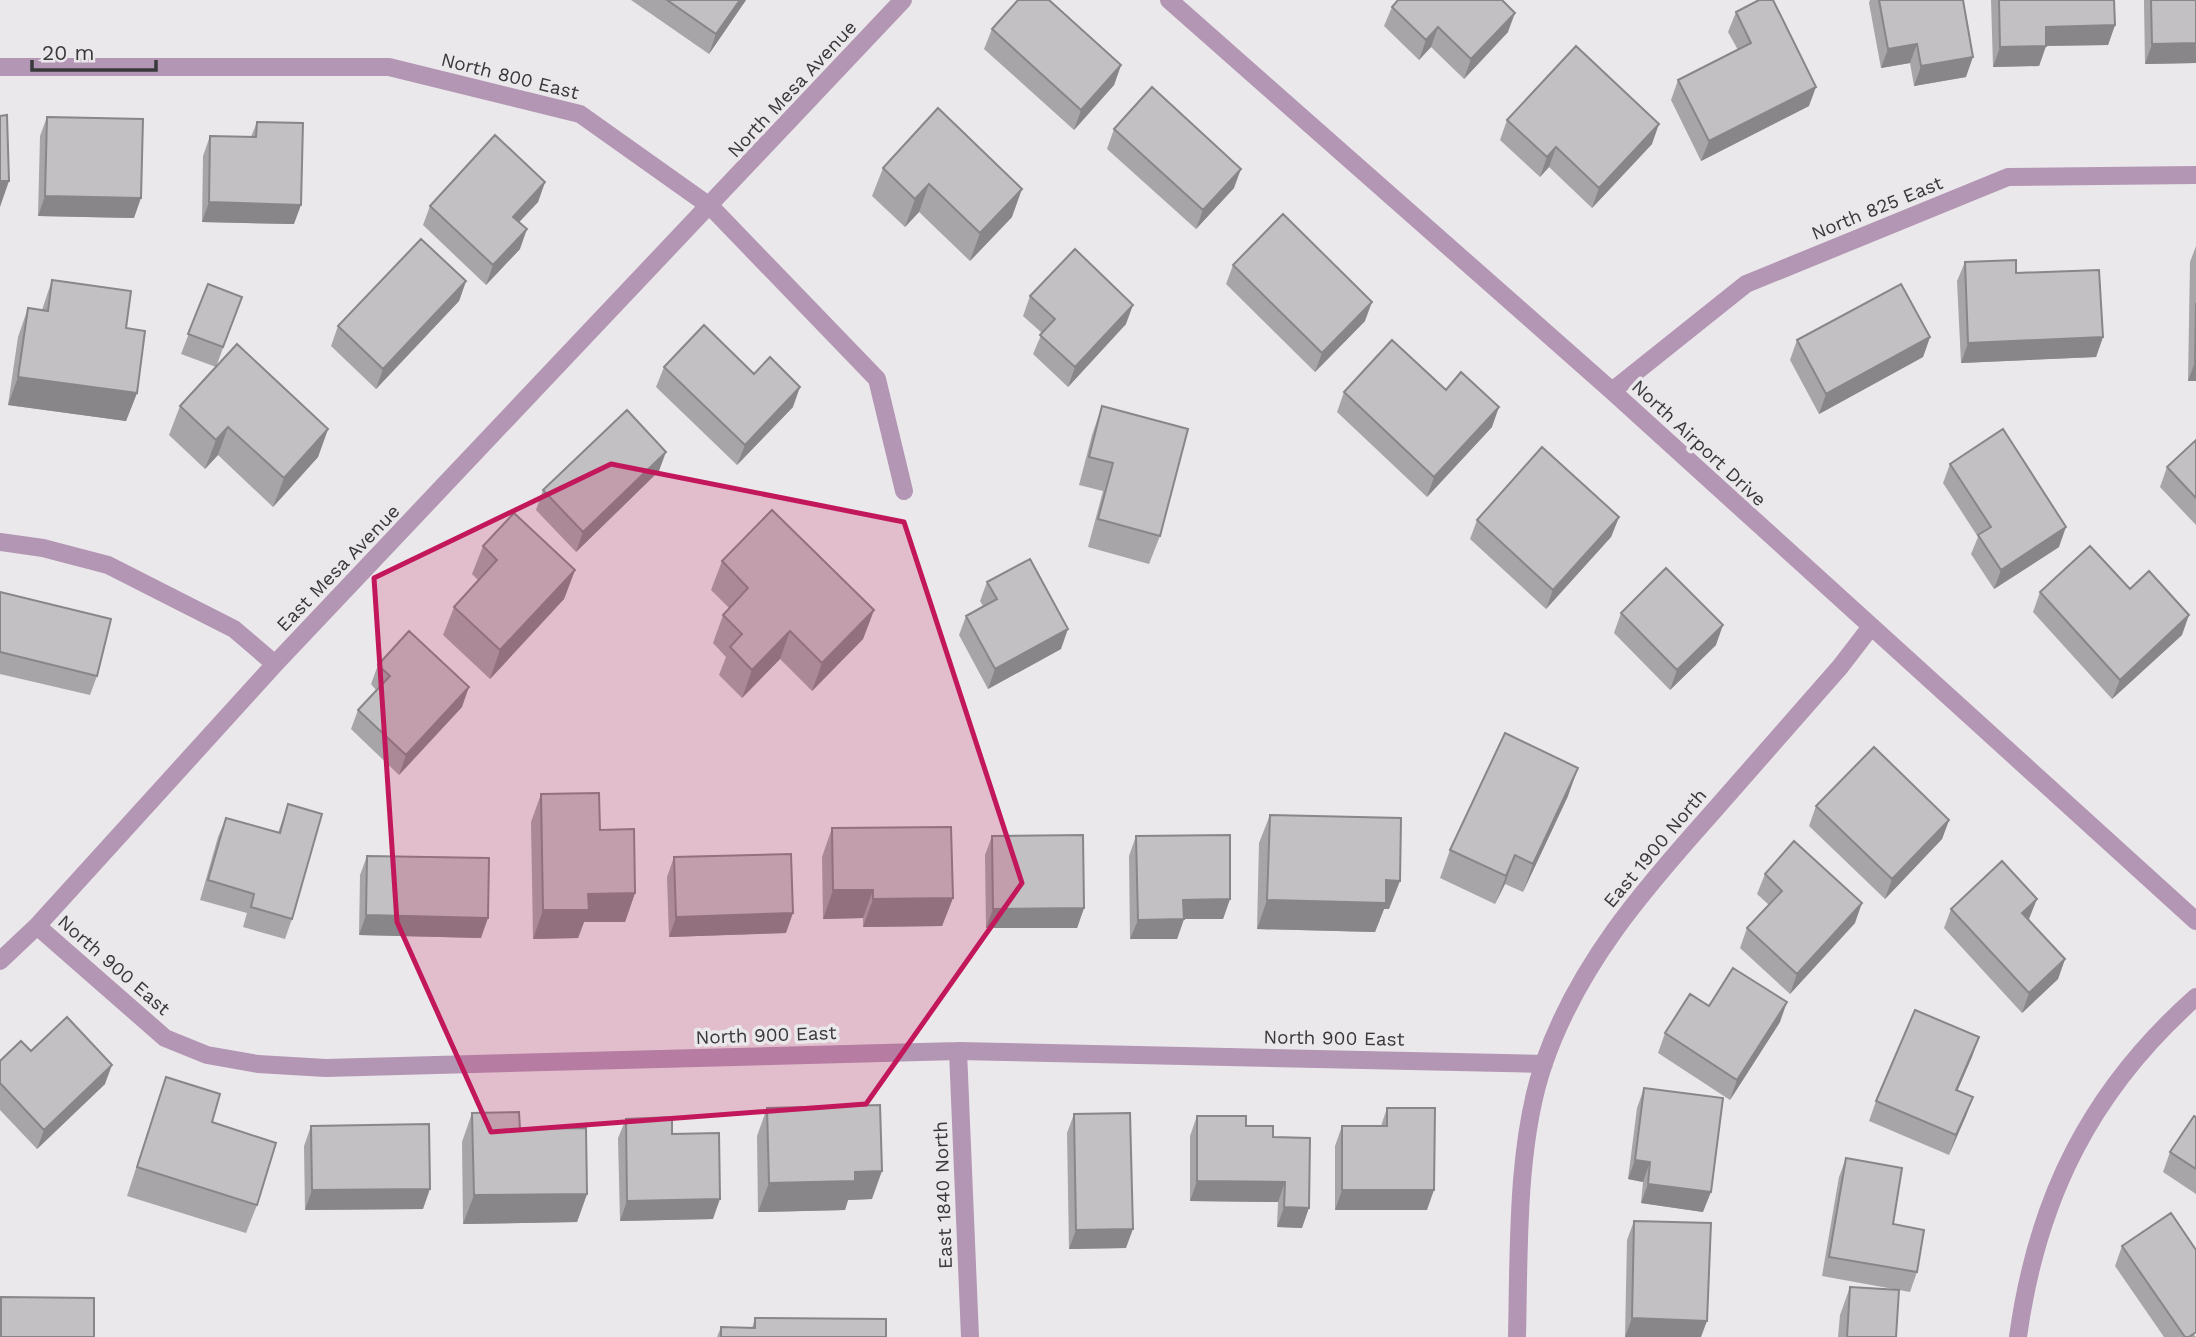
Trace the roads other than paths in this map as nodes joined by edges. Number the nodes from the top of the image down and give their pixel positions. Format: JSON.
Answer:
{"nodes":[{"id":1,"x":903,"y":0,"type":"edge"},
{"id":2,"x":1169,"y":0,"type":"edge"},
{"id":3,"x":0,"y":67,"type":"edge"},
{"id":4,"x":2196,"y":175,"type":"edge"},
{"id":5,"x":711,"y":207,"type":"junction"},
{"id":6,"x":1612,"y":391,"type":"junction"},
{"id":7,"x":904,"y":491,"type":"dead end"},
{"id":8,"x":0,"y":542,"type":"edge"},
{"id":9,"x":1870,"y":628,"type":"junction"},
{"id":10,"x":275,"y":664,"type":"junction"},
{"id":11,"x":2196,"y":921,"type":"edge"},
{"id":12,"x":37,"y":926,"type":"junction"},
{"id":13,"x":0,"y":961,"type":"edge"},
{"id":14,"x":2196,"y":997,"type":"edge"},
{"id":15,"x":958,"y":1051,"type":"junction"},
{"id":16,"x":1544,"y":1064,"type":"junction"},
{"id":17,"x":970,"y":1337,"type":"edge"},
{"id":18,"x":1517,"y":1337,"type":"edge"},
{"id":19,"x":2018,"y":1337,"type":"edge"}],
"edges":[{"from":1,"to":5,"type":"street","name":"North Mesa Avenue"},
{"from":2,"to":6,"type":"street","name":"North Airport Drive"},
{"from":3,"to":5,"type":"street","name":"North 800 East"},
{"from":4,"to":6,"type":"street","name":"North 825 East"},
{"from":5,"to":7,"type":"street","name":"North 800 East"},
{"from":5,"to":10,"type":"street","name":"East Mesa Avenue"},
{"from":6,"to":9,"type":"street","name":"North Airport Drive"},
{"from":8,"to":10,"type":"street"},
{"from":9,"to":11,"type":"street","name":"North Airport Drive"},
{"from":9,"to":16,"type":"street","name":"East 1900 North"},
{"from":10,"to":12,"type":"street","name":"East Mesa Avenue"},
{"from":12,"to":13,"type":"street","name":"East Mesa Avenue"},
{"from":12,"to":15,"type":"street","name":"North 900 East"},
{"from":14,"to":19,"type":"street"},
{"from":15,"to":16,"type":"street","name":"North 900 East"},
{"from":15,"to":17,"type":"street","name":"East 1840 North"},
{"from":16,"to":18,"type":"street","name":"East 1900 North"}]}
